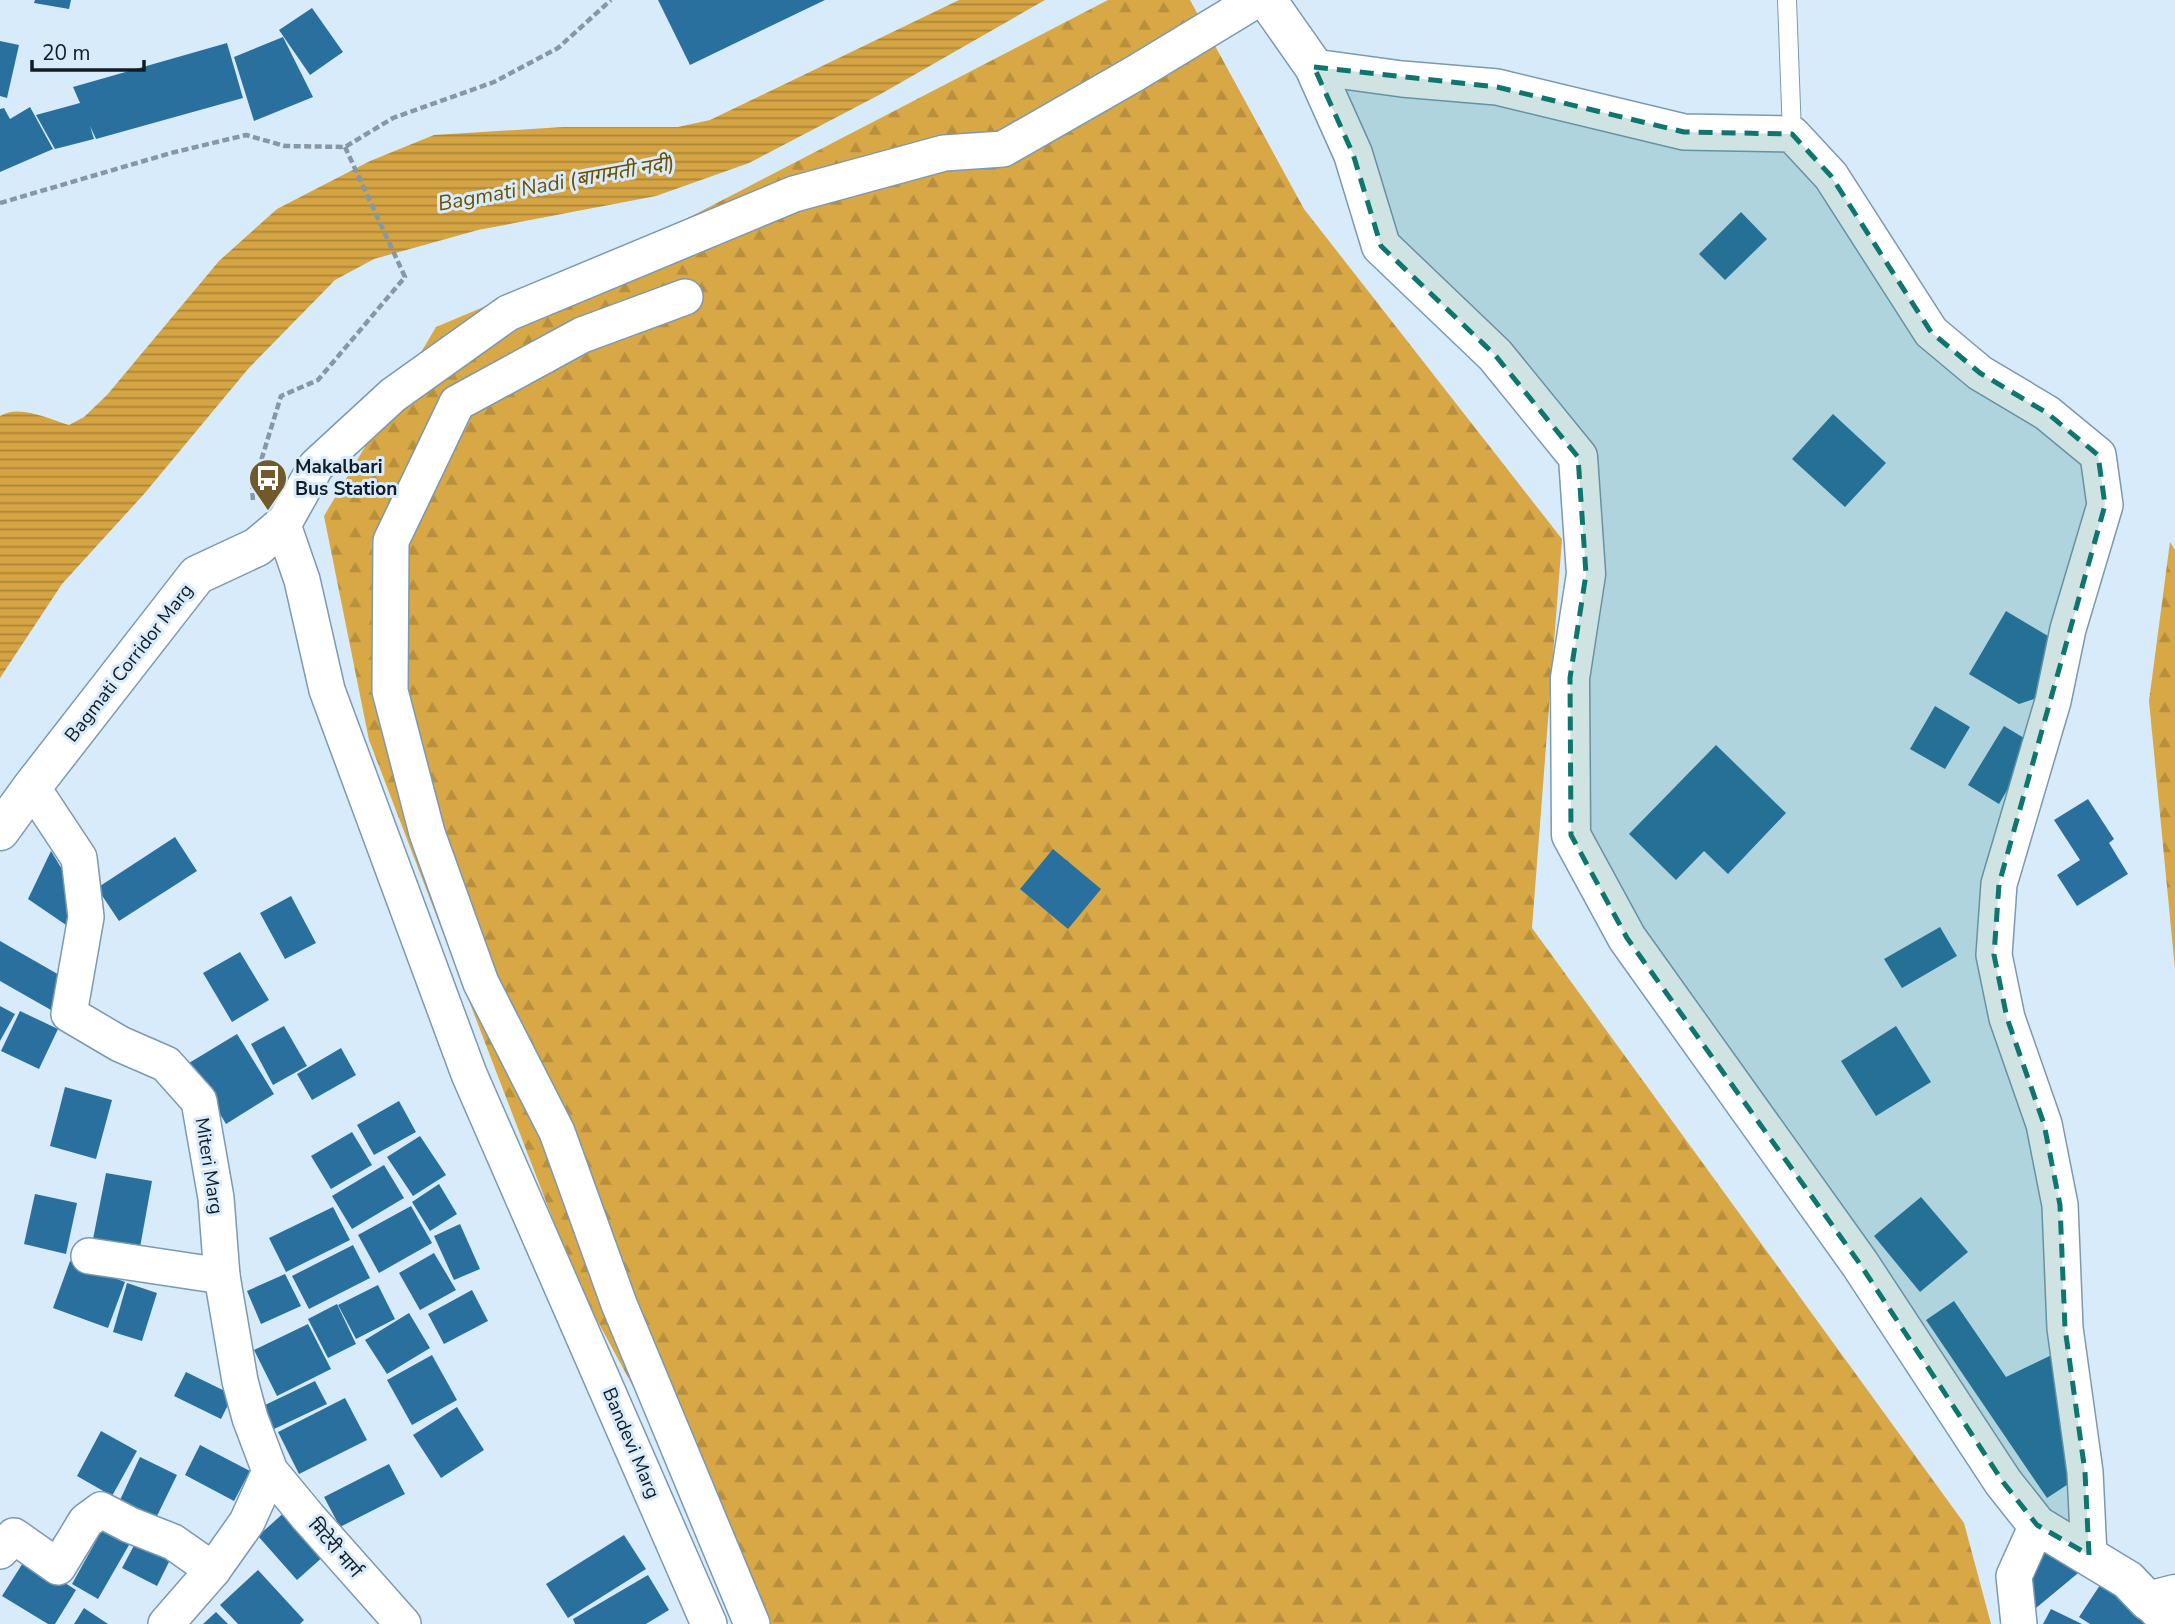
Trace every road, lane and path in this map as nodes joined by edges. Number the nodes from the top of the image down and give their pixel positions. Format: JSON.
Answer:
{"nodes":[{"id":1,"x":611,"y":0,"type":"edge"},
{"id":2,"x":1256,"y":0,"type":"edge"},
{"id":3,"x":1267,"y":0,"type":"edge"},
{"id":4,"x":1787,"y":0,"type":"edge"},
{"id":5,"x":1314,"y":67,"type":"junction"},
{"id":6,"x":1792,"y":134,"type":"junction"},
{"id":7,"x":345,"y":148,"type":"junction"},
{"id":8,"x":0,"y":203,"type":"edge"},
{"id":9,"x":685,"y":297,"type":"dead end"},
{"id":10,"x":270,"y":536,"type":"junction"},
{"id":11,"x":32,"y":787,"type":"junction"},
{"id":12,"x":0,"y":831,"type":"edge"},
{"id":13,"x":89,"y":1256,"type":"dead end"},
{"id":14,"x":222,"y":1276,"type":"junction"},
{"id":15,"x":270,"y":1471,"type":"junction"},
{"id":16,"x":2036,"y":1525,"type":"junction"},
{"id":17,"x":0,"y":1551,"type":"edge"},
{"id":18,"x":2089,"y":1555,"type":"junction"},
{"id":19,"x":214,"y":1570,"type":"junction"},
{"id":20,"x":2164,"y":1606,"type":"edge"},
{"id":21,"x":166,"y":1624,"type":"edge"},
{"id":22,"x":403,"y":1624,"type":"edge"},
{"id":23,"x":709,"y":1624,"type":"edge"},
{"id":24,"x":752,"y":1624,"type":"edge"},
{"id":25,"x":2019,"y":1624,"type":"edge"}],
"edges":[{"from":1,"to":7,"type":"path"},
{"from":2,"to":10,"type":"street"},
{"from":3,"to":5,"type":"street"},
{"from":4,"to":6,"type":"lane"},
{"from":5,"to":6,"type":"street"},
{"from":5,"to":16,"type":"street"},
{"from":6,"to":18,"type":"street"},
{"from":7,"to":8,"type":"path"},
{"from":7,"to":10,"type":"path"},
{"from":9,"to":24,"type":"street"},
{"from":10,"to":11,"type":"street","name":"Bagmati Corridor Marg"},
{"from":10,"to":23,"type":"street","name":"Bandevi Marg"},
{"from":11,"to":12,"type":"street","name":"Bagmati Corridor Marg"},
{"from":11,"to":14,"type":"street","name":"Miteri Marg"},
{"from":13,"to":14,"type":"street"},
{"from":14,"to":15,"type":"street","name":"Miteri Marg"},
{"from":15,"to":19,"type":"street"},
{"from":15,"to":22,"type":"street","name":"मिटेरी मार्ग"},
{"from":16,"to":18,"type":"street"},
{"from":16,"to":25,"type":"street"},
{"from":17,"to":19,"type":"street"},
{"from":18,"to":20,"type":"street"},
{"from":19,"to":21,"type":"street"}]}
